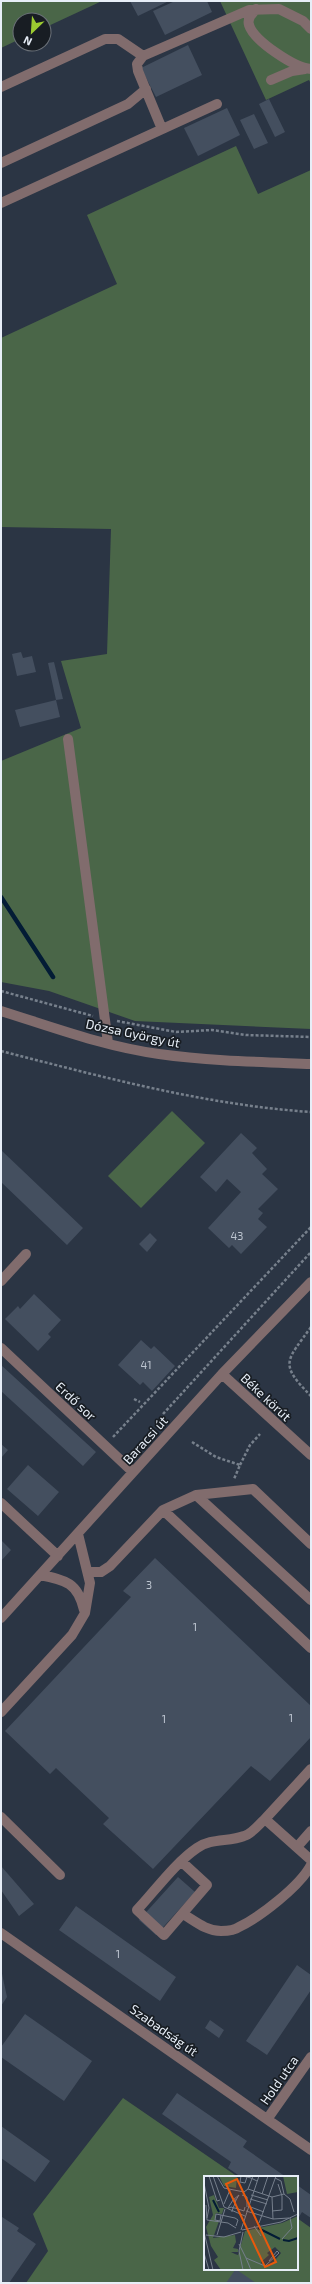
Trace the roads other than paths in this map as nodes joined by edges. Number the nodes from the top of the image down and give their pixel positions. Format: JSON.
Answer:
{"nodes":[{"id":1,"x":256,"y":9,"type":"junction"},
{"id":2,"x":311,"y":29,"type":"edge"},
{"id":3,"x":142,"y":56,"type":"junction"},
{"id":4,"x":308,"y":69,"type":"edge"},
{"id":5,"x":271,"y":80,"type":"dead end"},
{"id":6,"x":1,"y":87,"type":"edge"},
{"id":7,"x":146,"y":89,"type":"junction"},
{"id":8,"x":217,"y":104,"type":"dead end"},
{"id":9,"x":162,"y":129,"type":"junction"},
{"id":10,"x":1,"y":163,"type":"edge"},
{"id":11,"x":1,"y":203,"type":"edge"},
{"id":12,"x":68,"y":739,"type":"dead end"},
{"id":13,"x":1,"y":1011,"type":"edge"},
{"id":14,"x":108,"y":1043,"type":"junction"},
{"id":15,"x":311,"y":1064,"type":"edge"},
{"id":16,"x":26,"y":1254,"type":"dead end"},
{"id":17,"x":1,"y":1280,"type":"edge"},
{"id":18,"x":311,"y":1282,"type":"edge"},
{"id":19,"x":1,"y":1348,"type":"edge"},
{"id":20,"x":222,"y":1374,"type":"junction"},
{"id":21,"x":311,"y":1455,"type":"edge"},
{"id":22,"x":133,"y":1472,"type":"junction"},
{"id":23,"x":196,"y":1495,"type":"junction"},
{"id":24,"x":1,"y":1503,"type":"edge"},
{"id":25,"x":163,"y":1510,"type":"junction"},
{"id":26,"x":78,"y":1534,"type":"junction"},
{"id":27,"x":311,"y":1544,"type":"edge"},
{"id":28,"x":58,"y":1556,"type":"junction"},
{"id":29,"x":89,"y":1572,"type":"junction"},
{"id":30,"x":40,"y":1576,"type":"junction"},
{"id":31,"x":311,"y":1600,"type":"edge"},
{"id":32,"x":85,"y":1613,"type":"junction"},
{"id":33,"x":1,"y":1618,"type":"edge"},
{"id":34,"x":311,"y":1648,"type":"edge"},
{"id":35,"x":1,"y":1712,"type":"edge"},
{"id":36,"x":311,"y":1769,"type":"edge"},
{"id":37,"x":1,"y":1817,"type":"edge"},
{"id":38,"x":265,"y":1819,"type":"junction"},
{"id":39,"x":311,"y":1831,"type":"edge"},
{"id":40,"x":297,"y":1847,"type":"junction"},
{"id":41,"x":311,"y":1860,"type":"edge"},
{"id":42,"x":182,"y":1862,"type":"junction"},
{"id":43,"x":311,"y":1865,"type":"edge"},
{"id":44,"x":60,"y":1875,"type":"dead end"},
{"id":45,"x":183,"y":1914,"type":"junction"},
{"id":46,"x":1,"y":1933,"type":"edge"},
{"id":47,"x":311,"y":2057,"type":"edge"},
{"id":48,"x":268,"y":2118,"type":"junction"},
{"id":49,"x":311,"y":2150,"type":"edge"}],
"edges":[{"from":1,"to":2,"type":"street"},
{"from":1,"to":3,"type":"street"},
{"from":1,"to":4,"type":"street"},
{"from":3,"to":6,"type":"street"},
{"from":3,"to":7,"type":"street"},
{"from":4,"to":5,"type":"street"},
{"from":7,"to":9,"type":"street"},
{"from":7,"to":10,"type":"street"},
{"from":8,"to":9,"type":"street"},
{"from":9,"to":11,"type":"street"},
{"from":12,"to":14,"type":"street"},
{"from":13,"to":14,"type":"street","name":"Dózsa György út"},
{"from":14,"to":15,"type":"street","name":"Dózsa György út"},
{"from":16,"to":17,"type":"street"},
{"from":18,"to":20,"type":"street","name":"Baracsi út"},
{"from":19,"to":22,"type":"street","name":"Erdő sor"},
{"from":20,"to":21,"type":"street","name":"Béke körút"},
{"from":20,"to":22,"type":"street","name":"Baracsi út"},
{"from":22,"to":26,"type":"street","name":"Baracsi út"},
{"from":23,"to":25,"type":"street"},
{"from":23,"to":27,"type":"street"},
{"from":23,"to":31,"type":"street"},
{"from":24,"to":28,"type":"street"},
{"from":25,"to":29,"type":"street"},
{"from":25,"to":34,"type":"street"},
{"from":26,"to":28,"type":"street","name":"Baracsi út"},
{"from":26,"to":29,"type":"street"},
{"from":28,"to":30,"type":"street","name":"Baracsi út"},
{"from":29,"to":32,"type":"street"},
{"from":30,"to":32,"type":"street"},
{"from":30,"to":33,"type":"street","name":"Baracsi út"},
{"from":32,"to":35,"type":"street"},
{"from":36,"to":38,"type":"street"},
{"from":37,"to":44,"type":"street"},
{"from":38,"to":40,"type":"street"},
{"from":38,"to":42,"type":"street"},
{"from":39,"to":40,"type":"street"},
{"from":40,"to":41,"type":"street"},
{"from":42,"to":45,"type":"street"},
{"from":42,"to":45,"type":"street"},
{"from":43,"to":45,"type":"street"},
{"from":46,"to":48,"type":"street","name":"Szabadság út"},
{"from":47,"to":48,"type":"street","name":"Hold utca"},
{"from":48,"to":49,"type":"street","name":"Szabadság út"}]}
